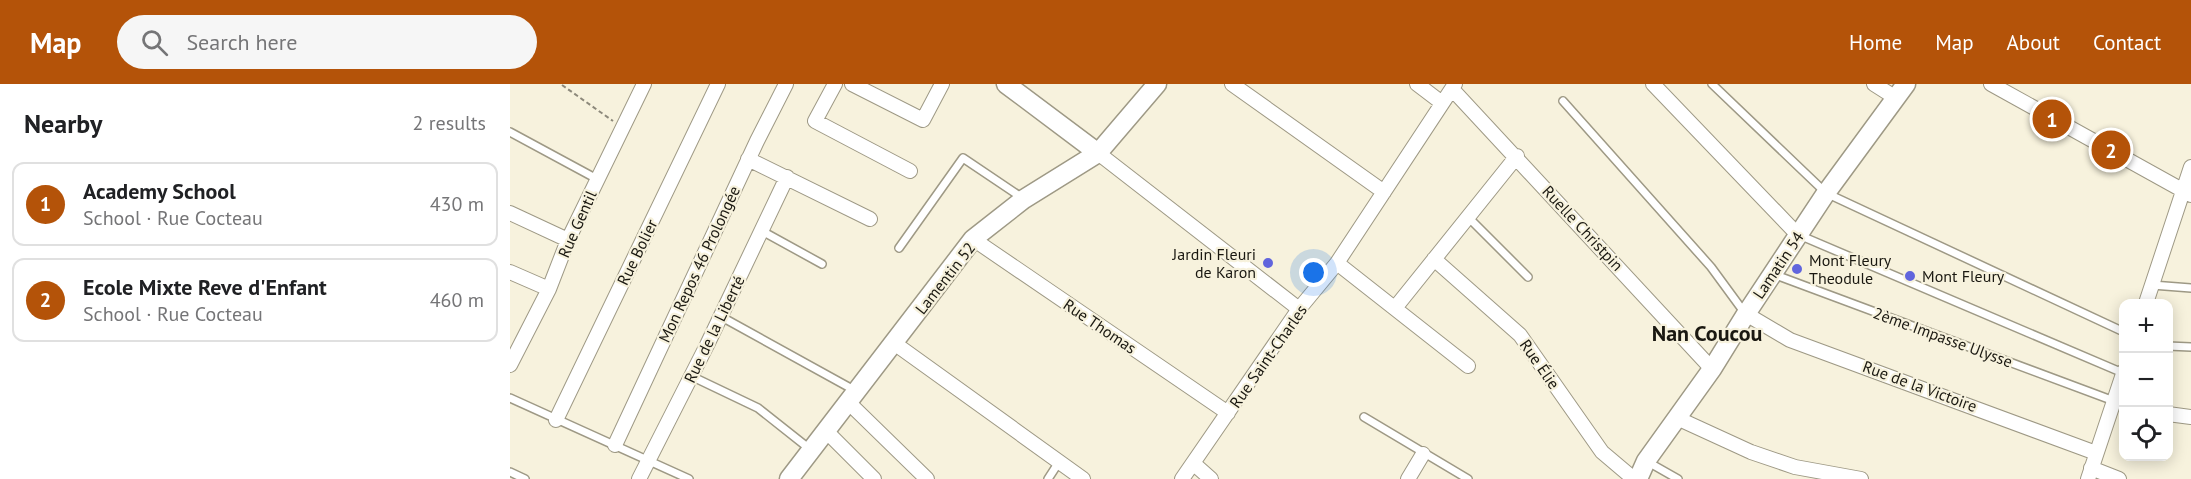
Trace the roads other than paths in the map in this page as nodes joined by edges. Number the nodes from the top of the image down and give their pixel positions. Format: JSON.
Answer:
{"nodes":[{"id":1,"x":644,"y":84,"type":"edge"},
{"id":2,"x":718,"y":84,"type":"edge"},
{"id":3,"x":786,"y":84,"type":"edge"},
{"id":4,"x":835,"y":84,"type":"edge"},
{"id":5,"x":852,"y":84,"type":"edge"},
{"id":6,"x":942,"y":84,"type":"edge"},
{"id":7,"x":1006,"y":84,"type":"edge"},
{"id":8,"x":1157,"y":84,"type":"edge"},
{"id":9,"x":1232,"y":84,"type":"edge"},
{"id":10,"x":1417,"y":84,"type":"edge"},
{"id":11,"x":1653,"y":84,"type":"edge"},
{"id":12,"x":1712,"y":84,"type":"edge"},
{"id":13,"x":1874,"y":84,"type":"edge"},
{"id":14,"x":1991,"y":84,"type":"edge"},
{"id":15,"x":1454,"y":86,"type":"edge"},
{"id":16,"x":1901,"y":91,"type":"edge"},
{"id":17,"x":1563,"y":101,"type":"dead end"},
{"id":18,"x":1442,"y":104,"type":"junction"},
{"id":19,"x":510,"y":132,"type":"edge"},
{"id":20,"x":1098,"y":153,"type":"junction"},
{"id":21,"x":1517,"y":156,"type":"junction"},
{"id":22,"x":748,"y":159,"type":"junction"},
{"id":23,"x":2191,"y":167,"type":"edge"},
{"id":24,"x":910,"y":171,"type":"dead end"},
{"id":25,"x":787,"y":177,"type":"junction"},
{"id":26,"x":597,"y":178,"type":"junction"},
{"id":27,"x":1384,"y":192,"type":"junction"},
{"id":28,"x":2188,"y":192,"type":"edge"},
{"id":29,"x":1826,"y":193,"type":"junction"},
{"id":30,"x":1024,"y":199,"type":"junction"},
{"id":31,"x":510,"y":213,"type":"edge"},
{"id":32,"x":1468,"y":217,"type":"junction"},
{"id":33,"x":870,"y":219,"type":"dead end"},
{"id":34,"x":762,"y":231,"type":"junction"},
{"id":35,"x":1798,"y":235,"type":"junction"},
{"id":36,"x":973,"y":239,"type":"junction"},
{"id":37,"x":568,"y":240,"type":"junction"},
{"id":38,"x":899,"y":248,"type":"dead end"},
{"id":39,"x":1434,"y":259,"type":"junction"},
{"id":40,"x":1336,"y":263,"type":"junction"},
{"id":41,"x":822,"y":264,"type":"dead end"},
{"id":42,"x":510,"y":273,"type":"edge"},
{"id":43,"x":1772,"y":273,"type":"junction"},
{"id":44,"x":1528,"y":277,"type":"dead end"},
{"id":45,"x":2152,"y":285,"type":"junction"},
{"id":46,"x":2191,"y":288,"type":"edge"},
{"id":47,"x":549,"y":289,"type":"junction"},
{"id":48,"x":2147,"y":299,"type":"edge"},
{"id":49,"x":1395,"y":308,"type":"junction"},
{"id":50,"x":1299,"y":309,"type":"junction"},
{"id":51,"x":1746,"y":314,"type":"junction"},
{"id":52,"x":720,"y":316,"type":"junction"},
{"id":53,"x":2119,"y":330,"type":"edge"},
{"id":54,"x":894,"y":343,"type":"junction"},
{"id":55,"x":2173,"y":346,"type":"edge"},
{"id":56,"x":2191,"y":347,"type":"edge"},
{"id":57,"x":510,"y":365,"type":"edge"},
{"id":58,"x":1468,"y":366,"type":"dead end"},
{"id":59,"x":1713,"y":369,"type":"junction"},
{"id":60,"x":2119,"y":370,"type":"edge"},
{"id":61,"x":691,"y":376,"type":"junction"},
{"id":62,"x":851,"y":396,"type":"junction"},
{"id":63,"x":510,"y":398,"type":"edge"},
{"id":64,"x":2116,"y":406,"type":"edge"},
{"id":65,"x":1227,"y":413,"type":"junction"},
{"id":66,"x":2173,"y":415,"type":"edge"},
{"id":67,"x":1364,"y":417,"type":"dead end"},
{"id":68,"x":2191,"y":417,"type":"edge"},
{"id":69,"x":1679,"y":419,"type":"junction"},
{"id":70,"x":556,"y":420,"type":"junction"},
{"id":71,"x":826,"y":431,"type":"junction"},
{"id":72,"x":615,"y":445,"type":"junction"},
{"id":73,"x":811,"y":450,"type":"junction"},
{"id":74,"x":2096,"y":453,"type":"junction"},
{"id":75,"x":1423,"y":454,"type":"junction"},
{"id":76,"x":648,"y":460,"type":"junction"},
{"id":77,"x":1646,"y":461,"type":"junction"},
{"id":78,"x":1059,"y":462,"type":"junction"},
{"id":79,"x":1193,"y":463,"type":"junction"},
{"id":80,"x":510,"y":472,"type":"edge"},
{"id":81,"x":2090,"y":474,"type":"edge"},
{"id":82,"x":525,"y":479,"type":"edge"},
{"id":83,"x":639,"y":479,"type":"edge"},
{"id":84,"x":689,"y":479,"type":"edge"},
{"id":85,"x":789,"y":479,"type":"edge"},
{"id":86,"x":874,"y":479,"type":"edge"},
{"id":87,"x":927,"y":479,"type":"edge"},
{"id":88,"x":1048,"y":479,"type":"edge"},
{"id":89,"x":1083,"y":479,"type":"edge"},
{"id":90,"x":1182,"y":479,"type":"edge"},
{"id":91,"x":1210,"y":479,"type":"edge"},
{"id":92,"x":1408,"y":479,"type":"edge"},
{"id":93,"x":1468,"y":479,"type":"edge"},
{"id":94,"x":1636,"y":479,"type":"edge"},
{"id":95,"x":1678,"y":479,"type":"edge"},
{"id":96,"x":1861,"y":479,"type":"edge"},
{"id":97,"x":2119,"y":479,"type":"edge"}],
"edges":[{"from":1,"to":26,"type":"street","name":"Rue Gentil"},
{"from":2,"to":70,"type":"street","name":"Rue Bolier"},
{"from":3,"to":22,"type":"street","name":"Mon Repos 46 Prolongée"},
{"from":4,"to":24,"type":"street"},
{"from":5,"to":6,"type":"street"},
{"from":7,"to":20,"type":"street"},
{"from":8,"to":20,"type":"street","name":"Lamentin 52"},
{"from":9,"to":27,"type":"street"},
{"from":10,"to":18,"type":"street"},
{"from":11,"to":35,"type":"street"},
{"from":12,"to":29,"type":"lane"},
{"from":13,"to":16,"type":"street"},
{"from":14,"to":28,"type":"street"},
{"from":15,"to":18,"type":"street","name":"Rue Saint-Charles"},
{"from":15,"to":21,"type":"street","name":"Ruelle Christpin"},
{"from":16,"to":29,"type":"street","name":"Lamatin 54"},
{"from":17,"to":51,"type":"lane"},
{"from":18,"to":27,"type":"street","name":"Rue Saint-Charles"},
{"from":19,"to":26,"type":"lane"},
{"from":20,"to":30,"type":"street","name":"Lamentin 52"},
{"from":20,"to":50,"type":"street"},
{"from":21,"to":32,"type":"street"},
{"from":21,"to":59,"type":"street","name":"Ruelle Christpin"},
{"from":22,"to":25,"type":"street"},
{"from":22,"to":72,"type":"street","name":"Mon Repos 46 Prolongée"},
{"from":23,"to":28,"type":"street"},
{"from":25,"to":33,"type":"street"},
{"from":25,"to":34,"type":"street","name":"Rue de la Liberté"},
{"from":26,"to":37,"type":"street","name":"Rue Gentil"},
{"from":27,"to":40,"type":"street","name":"Rue Saint-Charles"},
{"from":28,"to":45,"type":"street"},
{"from":29,"to":35,"type":"street","name":"Lamatin 54"},
{"from":29,"to":53,"type":"lane"},
{"from":30,"to":36,"type":"street","name":"Lamentin 52"},
{"from":30,"to":38,"type":"lane"},
{"from":31,"to":37,"type":"street"},
{"from":32,"to":39,"type":"street"},
{"from":32,"to":44,"type":"lane"},
{"from":34,"to":41,"type":"lane"},
{"from":34,"to":52,"type":"street","name":"Rue de la Liberté"},
{"from":35,"to":43,"type":"street","name":"Lamatin 54"},
{"from":35,"to":60,"type":"lane"},
{"from":36,"to":54,"type":"street","name":"Lamentin 52"},
{"from":36,"to":65,"type":"street","name":"Rue Thomas"},
{"from":37,"to":47,"type":"street","name":"Rue Gentil"},
{"from":39,"to":49,"type":"street"},
{"from":39,"to":94,"type":"street","name":"Rue Élie"},
{"from":40,"to":49,"type":"street"},
{"from":40,"to":50,"type":"street","name":"Rue Saint-Charles"},
{"from":42,"to":47,"type":"street"},
{"from":43,"to":51,"type":"street","name":"Lamatin 54"},
{"from":43,"to":64,"type":"lane","name":"2ème Impasse Ulysse"},
{"from":45,"to":46,"type":"lane"},
{"from":45,"to":48,"type":"street"},
{"from":47,"to":57,"type":"street","name":"Rue Gentil"},
{"from":49,"to":58,"type":"street"},
{"from":50,"to":65,"type":"street","name":"Rue Saint-Charles"},
{"from":51,"to":59,"type":"street","name":"Lamatin 54"},
{"from":51,"to":74,"type":"street","name":"Rue de la Victoire"},
{"from":52,"to":61,"type":"street","name":"Rue de la Liberté"},
{"from":52,"to":62,"type":"lane"},
{"from":54,"to":62,"type":"street","name":"Lamentin 52"},
{"from":54,"to":78,"type":"street"},
{"from":55,"to":56,"type":"lane"},
{"from":59,"to":69,"type":"street","name":"Lamatin 54"},
{"from":61,"to":73,"type":"lane"},
{"from":61,"to":76,"type":"street","name":"Rue de la Liberté"},
{"from":62,"to":71,"type":"street","name":"Lamentin 52"},
{"from":62,"to":87,"type":"street"},
{"from":63,"to":70,"type":"lane"},
{"from":64,"to":74,"type":"street"},
{"from":65,"to":79,"type":"street","name":"Rue Saint-Charles"},
{"from":66,"to":68,"type":"street"},
{"from":67,"to":75,"type":"lane"},
{"from":69,"to":77,"type":"street","name":"Lamatin 54"},
{"from":69,"to":96,"type":"street"},
{"from":70,"to":72,"type":"lane"},
{"from":71,"to":73,"type":"street","name":"Lamentin 52"},
{"from":71,"to":86,"type":"street"},
{"from":72,"to":76,"type":"lane"},
{"from":73,"to":85,"type":"street","name":"Lamentin 52"},
{"from":74,"to":81,"type":"street"},
{"from":75,"to":92,"type":"street"},
{"from":75,"to":93,"type":"lane"},
{"from":76,"to":83,"type":"street","name":"Rue de la Liberté"},
{"from":76,"to":84,"type":"lane"},
{"from":77,"to":94,"type":"street","name":"Lamatin 54"},
{"from":77,"to":95,"type":"lane"},
{"from":78,"to":88,"type":"lane"},
{"from":78,"to":89,"type":"street"},
{"from":79,"to":90,"type":"street","name":"Rue Saint-Charles"},
{"from":79,"to":91,"type":"street"},
{"from":80,"to":82,"type":"lane"},
{"from":81,"to":97,"type":"street"}]}
